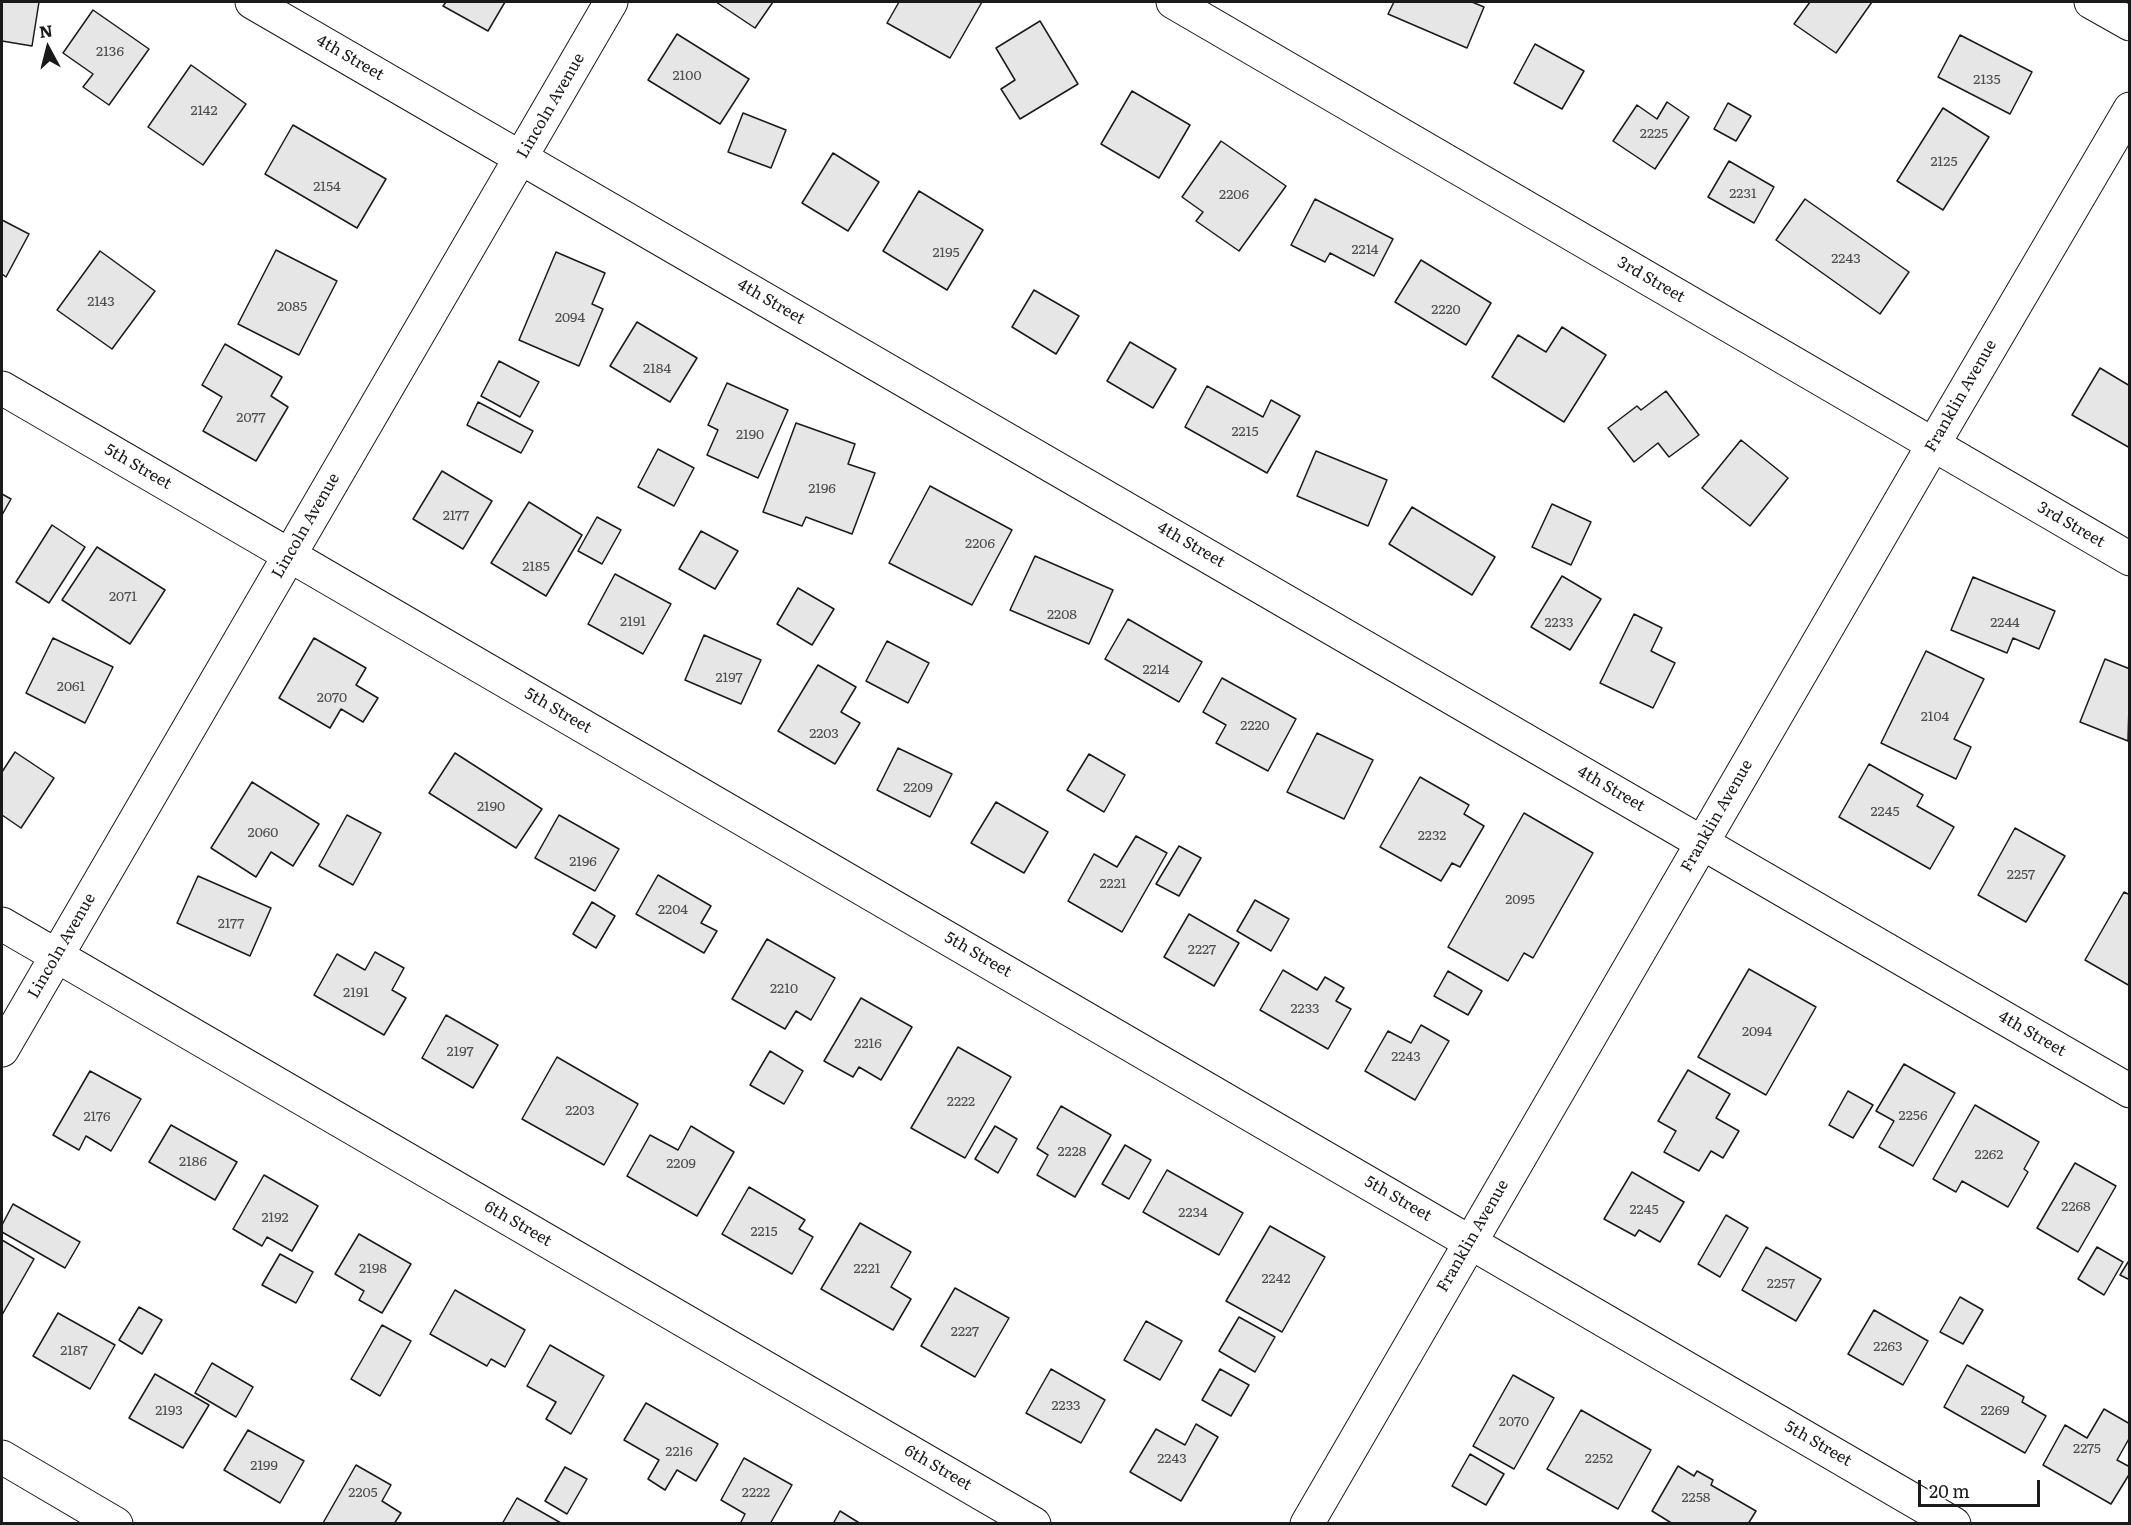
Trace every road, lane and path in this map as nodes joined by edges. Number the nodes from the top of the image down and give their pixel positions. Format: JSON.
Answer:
{"nodes":[{"id":1,"x":252,"y":2,"type":"edge"},
{"id":2,"x":611,"y":2,"type":"edge"},
{"id":3,"x":1173,"y":2,"type":"edge"},
{"id":4,"x":2091,"y":2,"type":"edge"},
{"id":5,"x":2130,"y":24,"type":"edge"},
{"id":6,"x":2130,"y":109,"type":"edge"},
{"id":7,"x":521,"y":157,"type":"junction"},
{"id":8,"x":2,"y":388,"type":"edge"},
{"id":9,"x":1933,"y":445,"type":"junction"},
{"id":10,"x":289,"y":555,"type":"junction"},
{"id":11,"x":2130,"y":559,"type":"edge"},
{"id":12,"x":1702,"y":842,"type":"junction"},
{"id":13,"x":2,"y":924,"type":"edge"},
{"id":14,"x":56,"y":956,"type":"junction"},
{"id":15,"x":2,"y":1050,"type":"edge"},
{"id":16,"x":2130,"y":1090,"type":"edge"},
{"id":17,"x":1470,"y":1241,"type":"junction"},
{"id":18,"x":2,"y":1457,"type":"edge"},
{"id":19,"x":116,"y":1524,"type":"edge"},
{"id":20,"x":1034,"y":1524,"type":"edge"},
{"id":21,"x":1307,"y":1524,"type":"edge"},
{"id":22,"x":1954,"y":1524,"type":"edge"}],
"edges":[{"from":1,"to":7,"type":"street","name":"4th Street"},
{"from":2,"to":7,"type":"street","name":"Lincoln Avenue"},
{"from":3,"to":9,"type":"street","name":"3rd Street"},
{"from":4,"to":5,"type":"street"},
{"from":6,"to":9,"type":"street","name":"Franklin Avenue"},
{"from":7,"to":10,"type":"street","name":"Lincoln Avenue"},
{"from":7,"to":12,"type":"street","name":"4th Street"},
{"from":8,"to":10,"type":"street","name":"5th Street"},
{"from":9,"to":11,"type":"street","name":"3rd Street"},
{"from":9,"to":12,"type":"street","name":"Franklin Avenue"},
{"from":10,"to":14,"type":"street","name":"Lincoln Avenue"},
{"from":10,"to":17,"type":"street","name":"5th Street"},
{"from":12,"to":16,"type":"street","name":"4th Street"},
{"from":12,"to":17,"type":"street","name":"Franklin Avenue"},
{"from":13,"to":14,"type":"street","name":"6th Street"},
{"from":14,"to":15,"type":"street","name":"Lincoln Avenue"},
{"from":14,"to":20,"type":"street","name":"6th Street"},
{"from":17,"to":21,"type":"street","name":"Franklin Avenue"},
{"from":17,"to":22,"type":"street","name":"5th Street"},
{"from":18,"to":19,"type":"street"}]}
